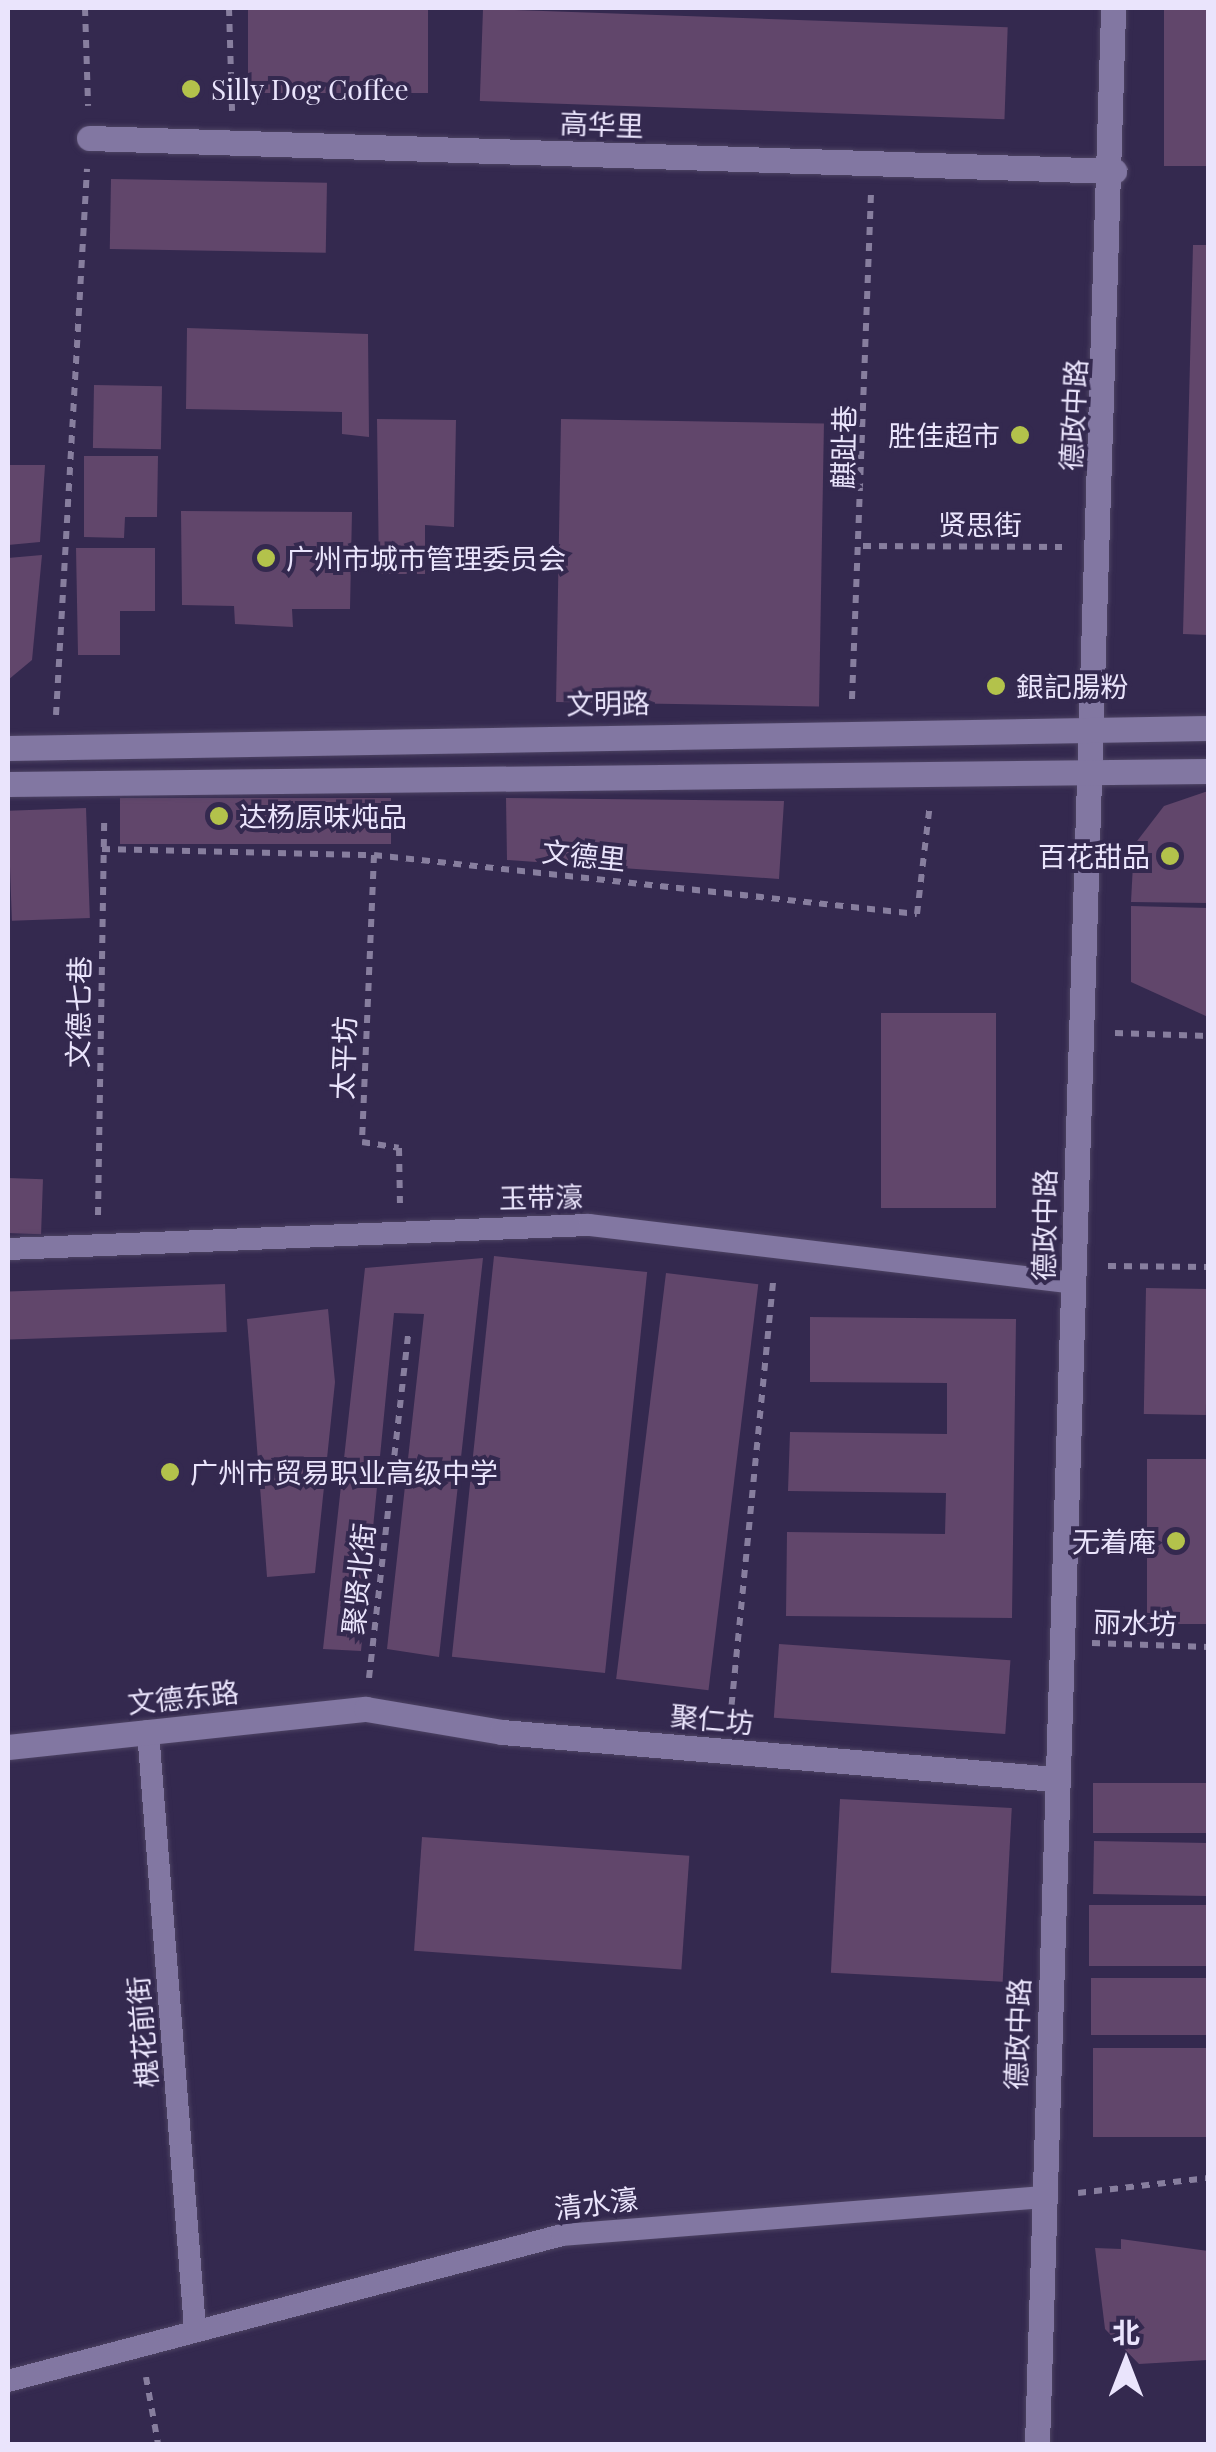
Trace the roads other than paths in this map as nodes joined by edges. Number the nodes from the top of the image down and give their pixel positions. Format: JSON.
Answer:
{"nodes":[{"id":1,"x":1113,"y":8,"type":"edge"},
{"id":2,"x":89,"y":138,"type":"road end"},
{"id":3,"x":1114,"y":171,"type":"junction"},
{"id":4,"x":1208,"y":728,"type":"edge"},
{"id":5,"x":1088,"y":730,"type":"junction"},
{"id":6,"x":8,"y":748,"type":"edge"},
{"id":7,"x":1208,"y":771,"type":"edge"},
{"id":8,"x":1087,"y":772,"type":"junction"},
{"id":9,"x":8,"y":784,"type":"edge"},
{"id":10,"x":8,"y":1249,"type":"edge"},
{"id":11,"x":1073,"y":1274,"type":"junction"},
{"id":12,"x":366,"y":1709,"type":"joint"},
{"id":13,"x":148,"y":1730,"type":"junction"},
{"id":14,"x":8,"y":1747,"type":"edge"},
{"id":15,"x":1055,"y":1779,"type":"junction"},
{"id":16,"x":1042,"y":2197,"type":"junction"},
{"id":17,"x":195,"y":2328,"type":"junction"},
{"id":18,"x":8,"y":2381,"type":"edge"},
{"id":19,"x":1037,"y":2444,"type":"edge"}],
"edges":[{"from":1,"to":3,"type":"street","name":"德政中路"},
{"from":2,"to":3,"type":"street","name":"高华里"},
{"from":3,"to":5,"type":"street","name":"德政中路"},
{"from":4,"to":5,"type":"street","name":"文明路"},
{"from":5,"to":6,"type":"street","name":"文明路"},
{"from":5,"to":8,"type":"street","name":"德政中路"},
{"from":7,"to":8,"type":"street"},
{"from":8,"to":9,"type":"street"},
{"from":8,"to":11,"type":"street","name":"德政中路"},
{"from":10,"to":11,"type":"lane","name":"玉带濠"},
{"from":11,"to":15,"type":"street","name":"德政中路"},
{"from":12,"to":13,"type":"street","name":"文德东路"},
{"from":12,"to":15,"type":"street","name":"聚仁坊"},
{"from":13,"to":14,"type":"street","name":"文德东路"},
{"from":13,"to":17,"type":"lane","name":"槐花前街"},
{"from":15,"to":16,"type":"street","name":"德政中路"},
{"from":16,"to":17,"type":"lane","name":"清水濠"},
{"from":16,"to":19,"type":"street","name":"德政中路"},
{"from":17,"to":18,"type":"lane","name":"清水濠"}]}
